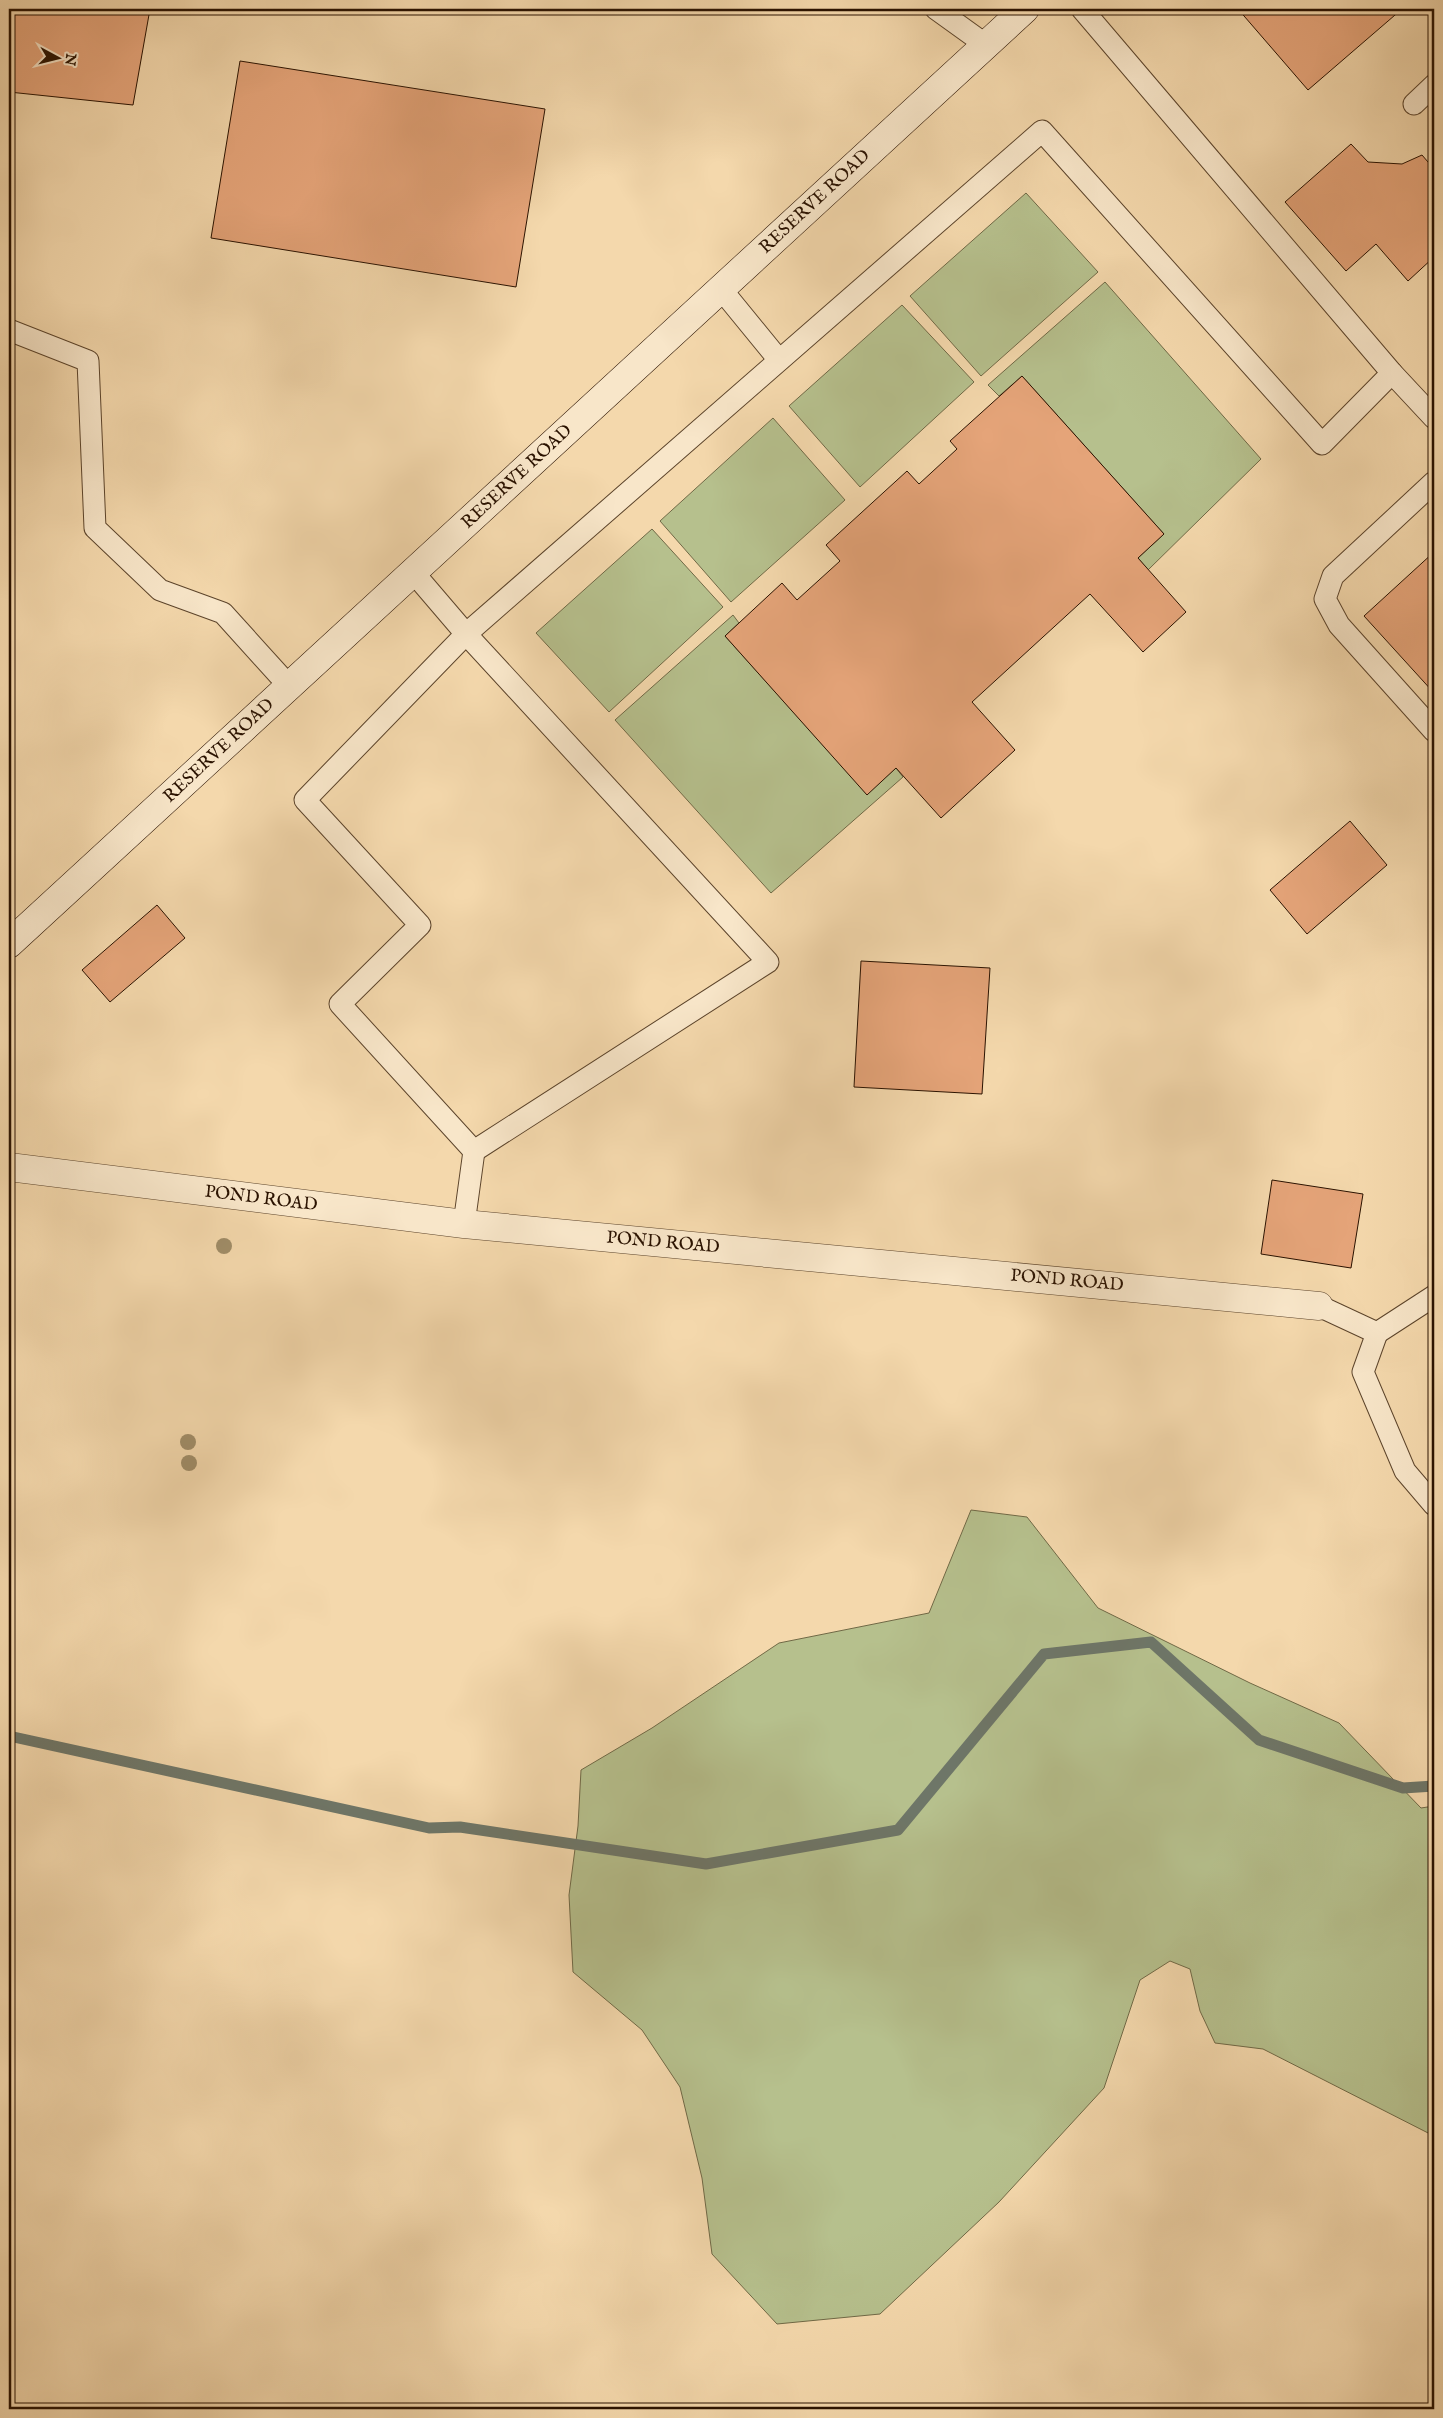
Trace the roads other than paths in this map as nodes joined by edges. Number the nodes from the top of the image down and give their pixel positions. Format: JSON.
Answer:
{"nodes":[{"id":1,"x":936,"y":9,"type":"edge"},
{"id":2,"x":1025,"y":9,"type":"edge"},
{"id":3,"x":1082,"y":9,"type":"edge"},
{"id":4,"x":986,"y":44,"type":"junction"},
{"id":5,"x":1434,"y":85,"type":"edge"},
{"id":6,"x":1414,"y":104,"type":"dead end"},
{"id":7,"x":721,"y":289,"type":"junction"},
{"id":8,"x":9,"y":330,"type":"edge"},
{"id":9,"x":779,"y":360,"type":"junction"},
{"id":10,"x":1392,"y":373,"type":"junction"},
{"id":11,"x":1434,"y":418,"type":"edge"},
{"id":12,"x":1434,"y":482,"type":"edge"},
{"id":13,"x":413,"y":572,"type":"junction"},
{"id":14,"x":466,"y":634,"type":"junction"},
{"id":15,"x":289,"y":686,"type":"junction"},
{"id":16,"x":1434,"y":731,"type":"edge"},
{"id":17,"x":9,"y":944,"type":"edge"},
{"id":18,"x":474,"y":1151,"type":"junction"},
{"id":19,"x":9,"y":1167,"type":"edge"},
{"id":20,"x":464,"y":1224,"type":"junction"},
{"id":21,"x":1434,"y":1296,"type":"edge"},
{"id":22,"x":1319,"y":1306,"type":"joint"},
{"id":23,"x":1377,"y":1333,"type":"junction"},
{"id":24,"x":1434,"y":1505,"type":"edge"}],
"edges":[{"from":1,"to":4,"type":"lane"},
{"from":2,"to":4,"type":"street","name":"RESERVE ROAD"},
{"from":3,"to":10,"type":"lane"},
{"from":4,"to":7,"type":"street","name":"RESERVE ROAD"},
{"from":5,"to":6,"type":"lane"},
{"from":7,"to":9,"type":"lane"},
{"from":7,"to":13,"type":"street","name":"RESERVE ROAD"},
{"from":8,"to":15,"type":"lane"},
{"from":9,"to":10,"type":"lane"},
{"from":9,"to":14,"type":"lane"},
{"from":10,"to":11,"type":"lane"},
{"from":12,"to":16,"type":"lane"},
{"from":13,"to":14,"type":"lane"},
{"from":13,"to":15,"type":"street","name":"RESERVE ROAD"},
{"from":14,"to":18,"type":"lane"},
{"from":14,"to":18,"type":"lane"},
{"from":15,"to":17,"type":"street","name":"RESERVE ROAD"},
{"from":18,"to":20,"type":"lane"},
{"from":19,"to":20,"type":"street","name":"POND ROAD"},
{"from":20,"to":22,"type":"street","name":"POND ROAD"},
{"from":21,"to":23,"type":"lane"},
{"from":22,"to":23,"type":"lane"},
{"from":23,"to":24,"type":"lane"}]}
